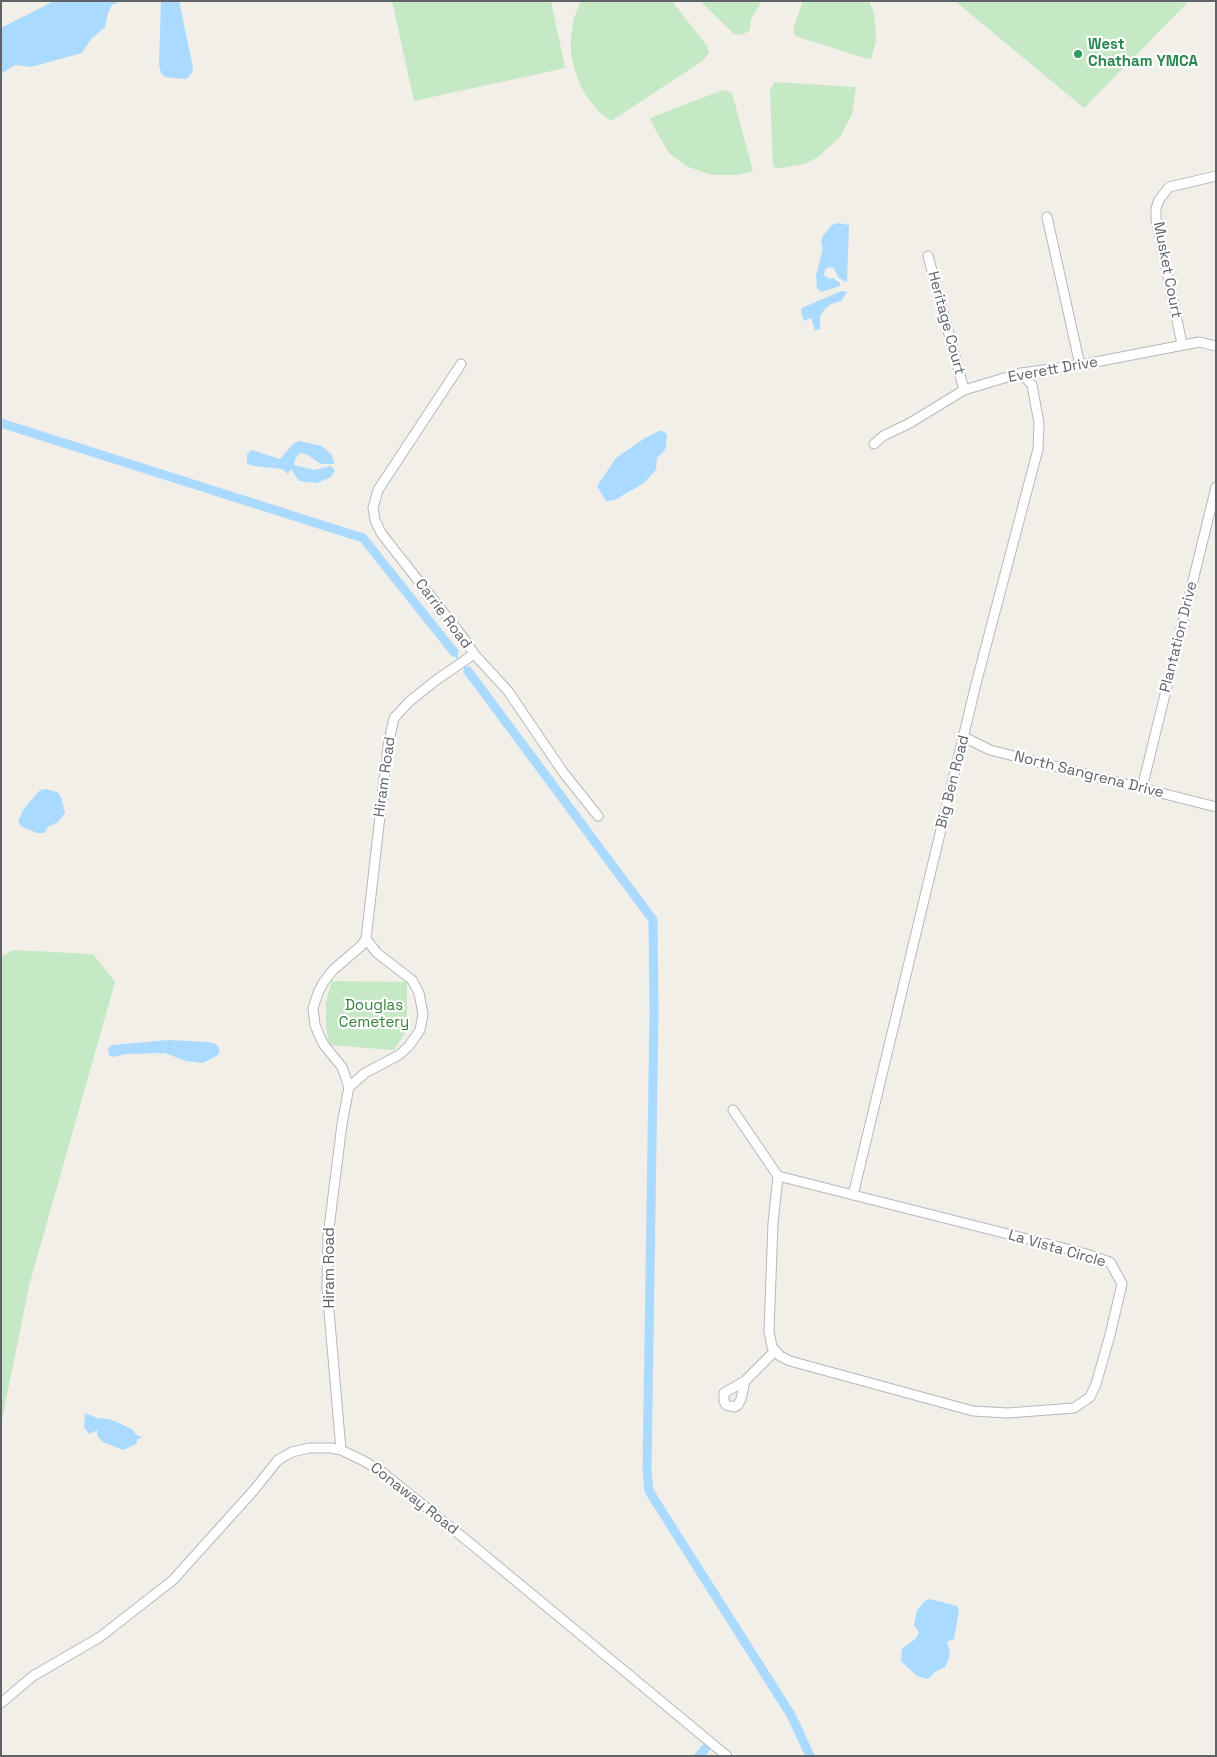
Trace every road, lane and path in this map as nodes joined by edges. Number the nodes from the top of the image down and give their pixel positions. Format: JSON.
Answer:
{"nodes":[{"id":1,"x":1216,"y":176,"type":"edge"},
{"id":2,"x":1047,"y":217,"type":"dead end"},
{"id":3,"x":928,"y":256,"type":"dead end"},
{"id":4,"x":1182,"y":344,"type":"junction"},
{"id":5,"x":1216,"y":346,"type":"edge"},
{"id":6,"x":461,"y":364,"type":"dead end"},
{"id":7,"x":1080,"y":365,"type":"junction"},
{"id":8,"x":1020,"y":373,"type":"junction"},
{"id":9,"x":964,"y":390,"type":"junction"},
{"id":10,"x":874,"y":444,"type":"dead end"},
{"id":11,"x":1216,"y":487,"type":"edge"},
{"id":12,"x":474,"y":654,"type":"junction"},
{"id":13,"x":964,"y":737,"type":"junction"},
{"id":14,"x":1142,"y":788,"type":"junction"},
{"id":15,"x":1216,"y":807,"type":"edge"},
{"id":16,"x":598,"y":816,"type":"dead end"},
{"id":17,"x":366,"y":939,"type":"junction"},
{"id":18,"x":349,"y":1087,"type":"junction"},
{"id":19,"x":733,"y":1110,"type":"dead end"},
{"id":20,"x":778,"y":1176,"type":"junction"},
{"id":21,"x":853,"y":1195,"type":"junction"},
{"id":22,"x":774,"y":1352,"type":"junction"},
{"id":23,"x":745,"y":1381,"type":"dead end"},
{"id":24,"x":342,"y":1450,"type":"junction"},
{"id":25,"x":1,"y":1703,"type":"edge"},
{"id":26,"x":727,"y":1756,"type":"edge"}],
"edges":[{"from":1,"to":4,"type":"street","name":"Musket Court"},
{"from":2,"to":7,"type":"street"},
{"from":3,"to":9,"type":"street","name":"Heritage Court"},
{"from":4,"to":5,"type":"street","name":"Everett Drive"},
{"from":4,"to":7,"type":"street","name":"Everett Drive"},
{"from":6,"to":12,"type":"street","name":"Carrie Road"},
{"from":7,"to":8,"type":"street","name":"Everett Drive"},
{"from":8,"to":9,"type":"street","name":"Everett Drive"},
{"from":8,"to":13,"type":"street","name":"Big Ben Road"},
{"from":9,"to":10,"type":"street","name":"Everett Drive"},
{"from":11,"to":14,"type":"street","name":"Plantation Drive"},
{"from":12,"to":16,"type":"street","name":"Carrie Road"},
{"from":12,"to":17,"type":"street","name":"Hiram Road"},
{"from":13,"to":14,"type":"street","name":"North Sangrena Drive"},
{"from":13,"to":21,"type":"street","name":"Big Ben Road"},
{"from":14,"to":15,"type":"street","name":"North Sangrena Drive"},
{"from":17,"to":18,"type":"street"},
{"from":17,"to":18,"type":"street"},
{"from":18,"to":24,"type":"street","name":"Hiram Road"},
{"from":19,"to":20,"type":"street"},
{"from":20,"to":21,"type":"street","name":"La Vista Circle"},
{"from":20,"to":22,"type":"street"},
{"from":21,"to":22,"type":"street","name":"La Vista Circle"},
{"from":22,"to":23,"type":"street"},
{"from":24,"to":25,"type":"street","name":"Conaway Road"},
{"from":24,"to":26,"type":"street","name":"Conaway Road"}]}
